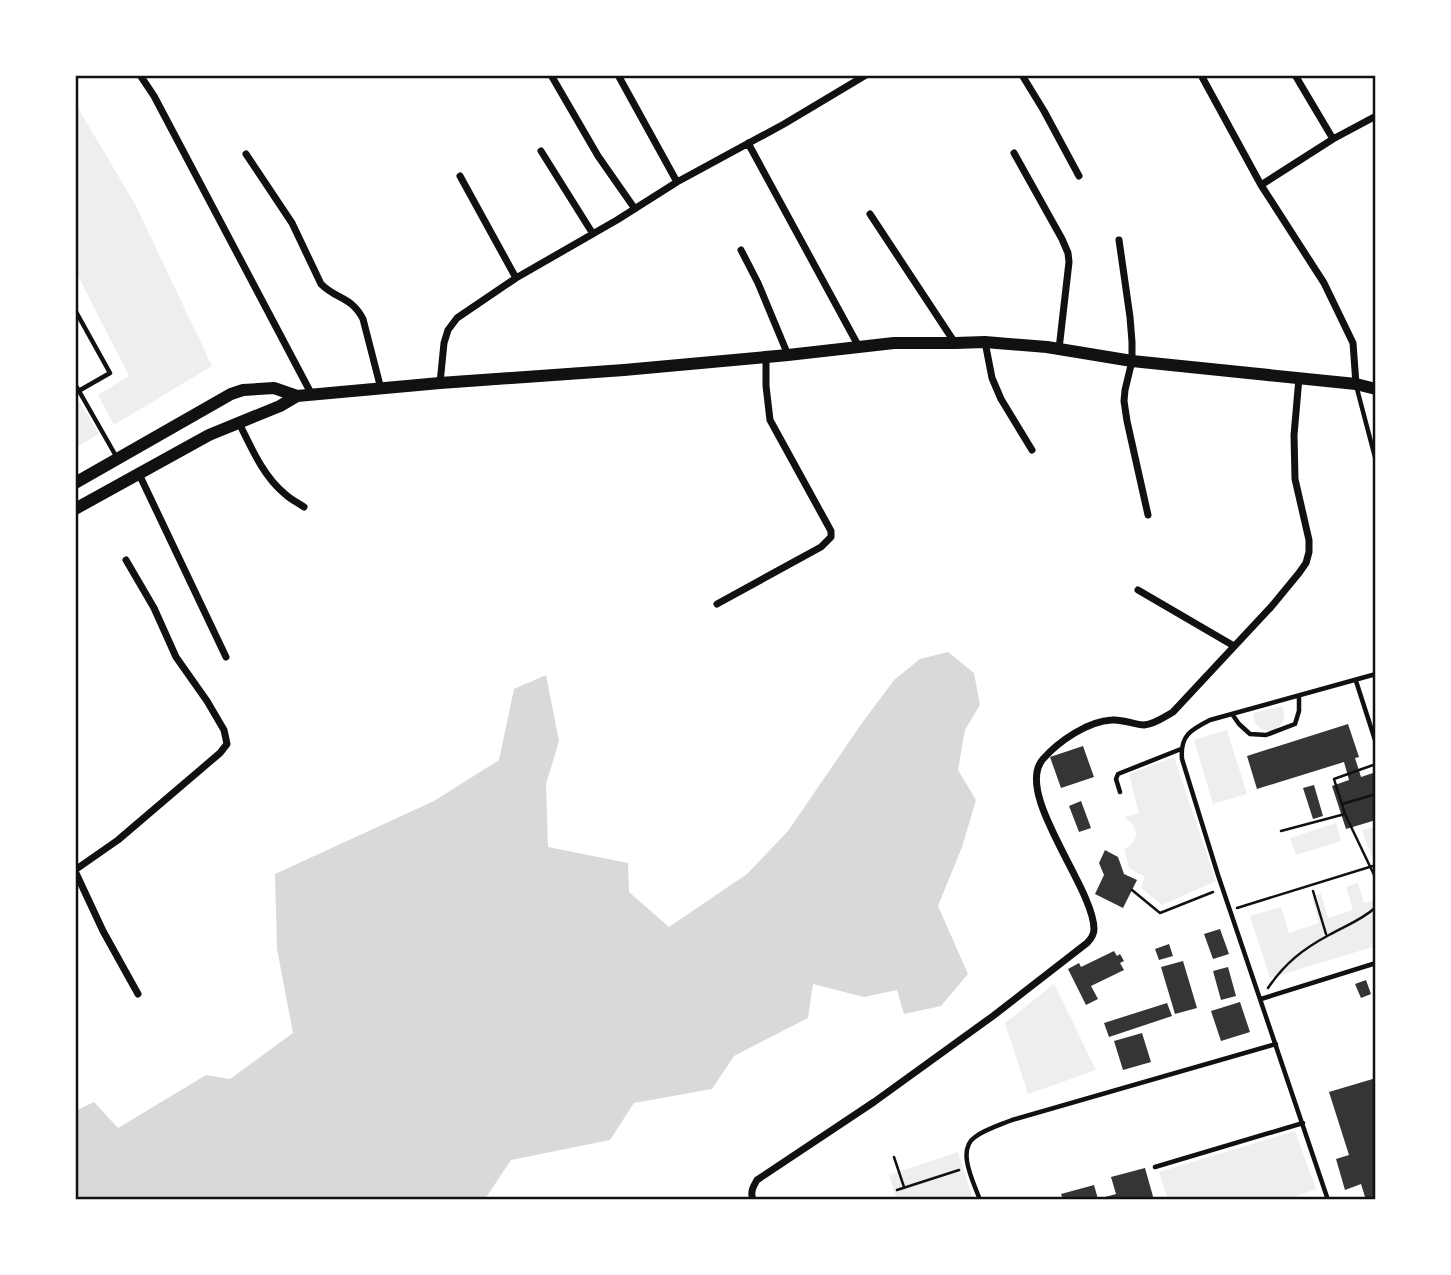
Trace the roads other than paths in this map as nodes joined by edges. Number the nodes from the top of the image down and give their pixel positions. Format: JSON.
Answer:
{"nodes":[{"id":1,"x":140,"y":75,"type":"edge"},
{"id":2,"x":551,"y":75,"type":"edge"},
{"id":3,"x":618,"y":75,"type":"edge"},
{"id":4,"x":866,"y":75,"type":"edge"},
{"id":5,"x":1021,"y":75,"type":"edge"},
{"id":6,"x":1201,"y":75,"type":"edge"},
{"id":7,"x":1295,"y":75,"type":"edge"},
{"id":8,"x":1376,"y":116,"type":"edge"},
{"id":9,"x":1333,"y":139,"type":"junction"},
{"id":10,"x":748,"y":143,"type":"junction"},
{"id":11,"x":541,"y":151,"type":"dead end"},
{"id":12,"x":1014,"y":153,"type":"dead end"},
{"id":13,"x":246,"y":154,"type":"dead end"},
{"id":14,"x":460,"y":176,"type":"dead end"},
{"id":15,"x":1079,"y":176,"type":"dead end"},
{"id":16,"x":677,"y":183,"type":"junction"},
{"id":17,"x":1261,"y":185,"type":"junction"},
{"id":18,"x":635,"y":209,"type":"junction"},
{"id":19,"x":870,"y":214,"type":"dead end"},
{"id":20,"x":593,"y":234,"type":"junction"},
{"id":21,"x":1119,"y":240,"type":"dead end"},
{"id":22,"x":741,"y":250,"type":"dead end"},
{"id":23,"x":516,"y":278,"type":"junction"},
{"id":24,"x":75,"y":310,"type":"edge"},
{"id":25,"x":955,"y":342,"type":"junction"},
{"id":26,"x":985,"y":342,"type":"junction"},
{"id":27,"x":859,"y":346,"type":"junction"},
{"id":28,"x":1059,"y":349,"type":"junction"},
{"id":29,"x":788,"y":355,"type":"junction"},
{"id":30,"x":766,"y":357,"type":"junction"},
{"id":31,"x":1132,"y":361,"type":"junction"},
{"id":32,"x":1299,"y":378,"type":"junction"},
{"id":33,"x":440,"y":383,"type":"junction"},
{"id":34,"x":75,"y":384,"type":"edge"},
{"id":35,"x":1356,"y":384,"type":"junction"},
{"id":36,"x":381,"y":389,"type":"junction"},
{"id":37,"x":1376,"y":389,"type":"edge"},
{"id":38,"x":77,"y":392,"type":"edge"},
{"id":39,"x":312,"y":395,"type":"junction"},
{"id":40,"x":297,"y":396,"type":"junction"},
{"id":41,"x":239,"y":423,"type":"junction"},
{"id":42,"x":1032,"y":450,"type":"dead end"},
{"id":43,"x":117,"y":458,"type":"junction"},
{"id":44,"x":1376,"y":461,"type":"edge"},
{"id":45,"x":139,"y":474,"type":"junction"},
{"id":46,"x":75,"y":483,"type":"edge"},
{"id":47,"x":304,"y":507,"type":"dead end"},
{"id":48,"x":75,"y":509,"type":"edge"},
{"id":49,"x":1148,"y":515,"type":"dead end"},
{"id":50,"x":126,"y":561,"type":"dead end"},
{"id":51,"x":1139,"y":590,"type":"dead end"},
{"id":52,"x":717,"y":604,"type":"dead end"},
{"id":53,"x":1234,"y":646,"type":"junction"},
{"id":54,"x":226,"y":657,"type":"dead end"},
{"id":55,"x":1376,"y":674,"type":"edge"},
{"id":56,"x":1356,"y":681,"type":"junction"},
{"id":57,"x":1299,"y":696,"type":"junction"},
{"id":58,"x":1232,"y":714,"type":"junction"},
{"id":59,"x":1376,"y":743,"type":"edge"},
{"id":60,"x":1181,"y":749,"type":"junction"},
{"id":61,"x":1120,"y":792,"type":"dead end"},
{"id":62,"x":75,"y":870,"type":"edge"},
{"id":63,"x":1376,"y":963,"type":"edge"},
{"id":64,"x":138,"y":994,"type":"dead end"},
{"id":65,"x":1261,"y":999,"type":"junction"},
{"id":66,"x":1276,"y":1044,"type":"junction"},
{"id":67,"x":1303,"y":1123,"type":"junction"},
{"id":68,"x":1155,"y":1167,"type":"dead end"},
{"id":69,"x":752,"y":1200,"type":"edge"},
{"id":70,"x":980,"y":1200,"type":"edge"},
{"id":71,"x":1327,"y":1200,"type":"edge"}],
"edges":[{"from":1,"to":39,"type":"street"},
{"from":2,"to":18,"type":"street"},
{"from":3,"to":16,"type":"street"},
{"from":4,"to":10,"type":"street"},
{"from":5,"to":15,"type":"street"},
{"from":6,"to":17,"type":"street"},
{"from":7,"to":9,"type":"street"},
{"from":8,"to":9,"type":"street"},
{"from":9,"to":17,"type":"street"},
{"from":10,"to":16,"type":"street"},
{"from":10,"to":27,"type":"street"},
{"from":11,"to":20,"type":"street"},
{"from":12,"to":28,"type":"street"},
{"from":13,"to":36,"type":"street"},
{"from":14,"to":23,"type":"street"},
{"from":16,"to":18,"type":"street"},
{"from":17,"to":35,"type":"street"},
{"from":18,"to":20,"type":"street"},
{"from":19,"to":25,"type":"street"},
{"from":20,"to":23,"type":"street"},
{"from":21,"to":31,"type":"street"},
{"from":22,"to":29,"type":"street"},
{"from":23,"to":33,"type":"street"},
{"from":24,"to":38,"type":"lane"},
{"from":25,"to":26,"type":"main road"},
{"from":25,"to":27,"type":"main road"},
{"from":26,"to":28,"type":"main road"},
{"from":26,"to":42,"type":"street"},
{"from":27,"to":29,"type":"main road"},
{"from":28,"to":31,"type":"main road"},
{"from":29,"to":30,"type":"main road"},
{"from":30,"to":33,"type":"main road"},
{"from":30,"to":52,"type":"street"},
{"from":31,"to":32,"type":"main road"},
{"from":31,"to":49,"type":"street"},
{"from":32,"to":35,"type":"main road"},
{"from":32,"to":53,"type":"street"},
{"from":33,"to":36,"type":"main road"},
{"from":34,"to":38,"type":"lane"},
{"from":35,"to":37,"type":"main road"},
{"from":35,"to":44,"type":"lane"},
{"from":36,"to":39,"type":"main road"},
{"from":38,"to":43,"type":"lane"},
{"from":39,"to":40,"type":"main road"},
{"from":40,"to":41,"type":"main road"},
{"from":40,"to":43,"type":"main road"},
{"from":41,"to":45,"type":"main road"},
{"from":41,"to":47,"type":"street"},
{"from":43,"to":46,"type":"main road"},
{"from":45,"to":48,"type":"main road"},
{"from":45,"to":54,"type":"street"},
{"from":50,"to":62,"type":"street"},
{"from":51,"to":53,"type":"street"},
{"from":53,"to":69,"type":"street"},
{"from":55,"to":56,"type":"lane"},
{"from":56,"to":57,"type":"lane"},
{"from":56,"to":59,"type":"lane"},
{"from":57,"to":58,"type":"lane"},
{"from":57,"to":58,"type":"lane"},
{"from":58,"to":60,"type":"lane"},
{"from":60,"to":61,"type":"lane"},
{"from":60,"to":65,"type":"lane"},
{"from":62,"to":64,"type":"street"},
{"from":63,"to":65,"type":"lane"},
{"from":65,"to":66,"type":"lane"},
{"from":66,"to":67,"type":"lane"},
{"from":66,"to":70,"type":"lane"},
{"from":67,"to":68,"type":"lane"},
{"from":67,"to":71,"type":"lane"}]}
